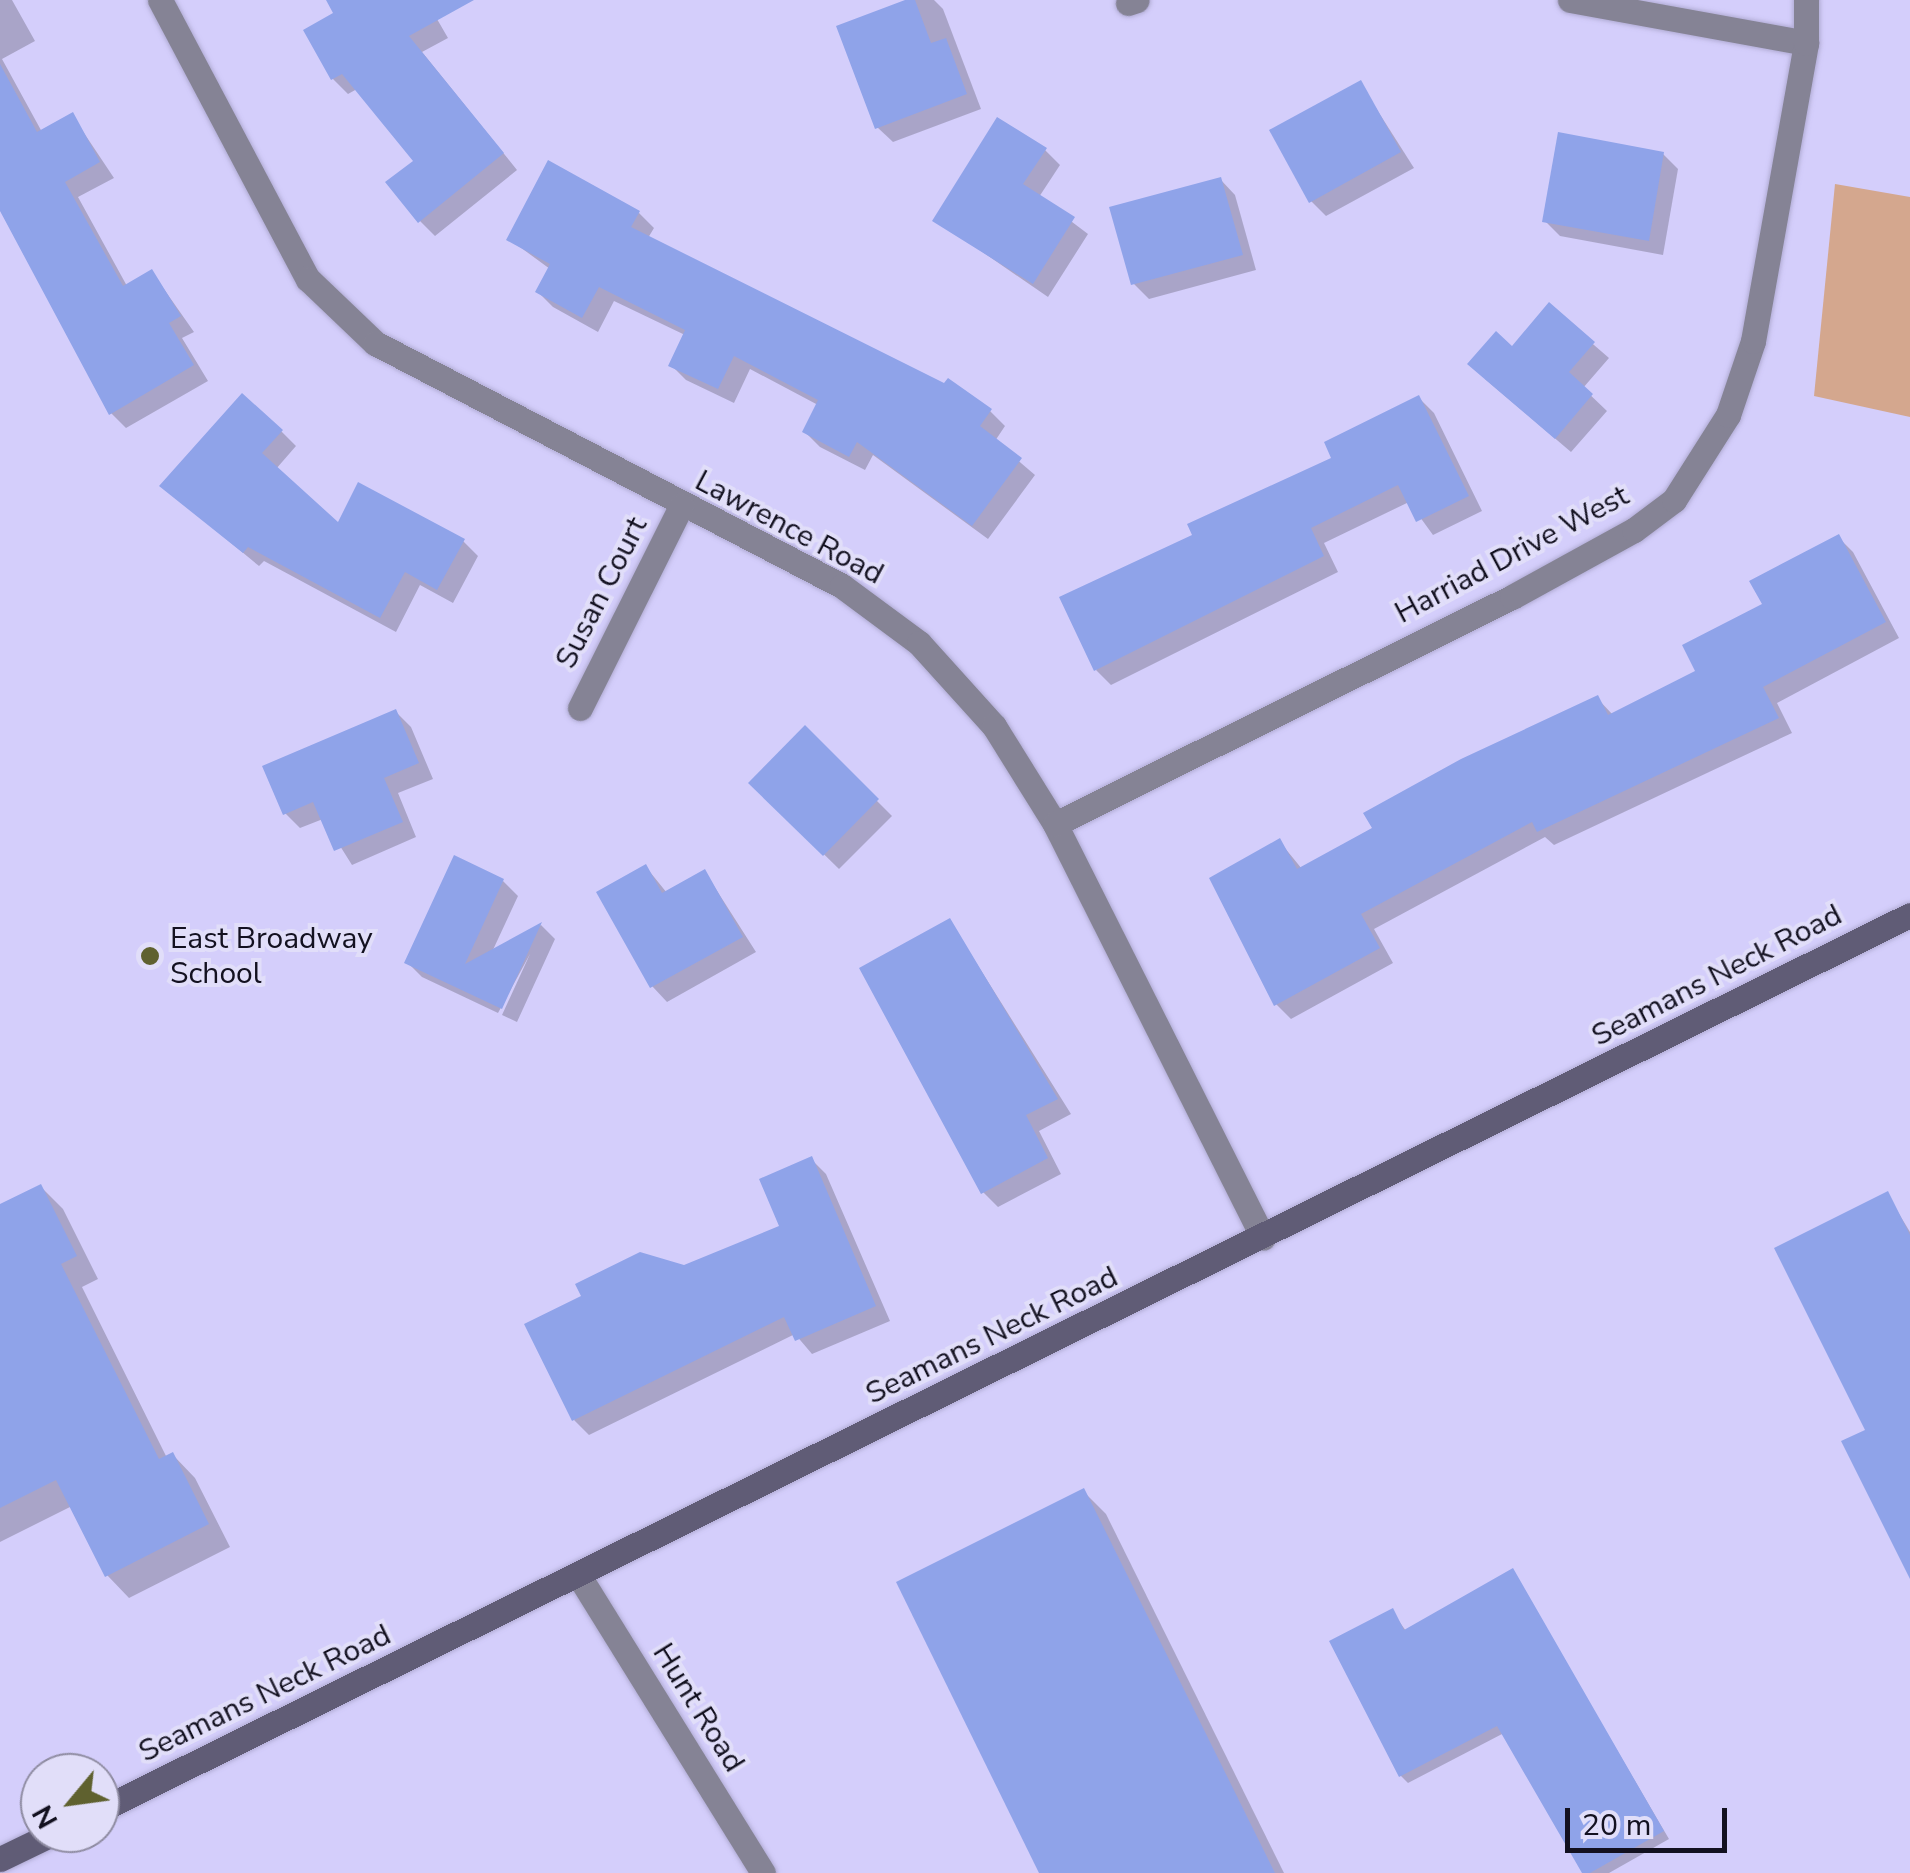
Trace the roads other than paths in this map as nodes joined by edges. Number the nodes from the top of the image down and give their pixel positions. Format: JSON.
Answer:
{"nodes":[{"id":1,"x":160,"y":0,"type":"edge"},
{"id":2,"x":1570,"y":0,"type":"edge"},
{"id":3,"x":1806,"y":0,"type":"edge"},
{"id":4,"x":1806,"y":43,"type":"junction"},
{"id":5,"x":681,"y":506,"type":"junction"},
{"id":6,"x":580,"y":708,"type":"dead end"},
{"id":7,"x":1055,"y":824,"type":"junction"},
{"id":8,"x":1910,"y":915,"type":"edge"},
{"id":9,"x":1263,"y":1238,"type":"junction"},
{"id":10,"x":579,"y":1576,"type":"junction"},
{"id":11,"x":120,"y":1800,"type":"edge"},
{"id":12,"x":763,"y":1873,"type":"edge"}],
"edges":[{"from":1,"to":5,"type":"street","name":"Lawrence Road"},
{"from":2,"to":4,"type":"street"},
{"from":3,"to":4,"type":"street","name":"Harriad Drive West"},
{"from":4,"to":7,"type":"street","name":"Harriad Drive West"},
{"from":5,"to":6,"type":"street","name":"Susan Court"},
{"from":5,"to":7,"type":"street","name":"Lawrence Road"},
{"from":7,"to":9,"type":"street","name":"Lawrence Road"},
{"from":8,"to":9,"type":"main road","name":"Seamans Neck Road"},
{"from":9,"to":10,"type":"main road","name":"Seamans Neck Road"},
{"from":10,"to":11,"type":"main road","name":"Seamans Neck Road"},
{"from":10,"to":12,"type":"street","name":"Hunt Road"}]}
